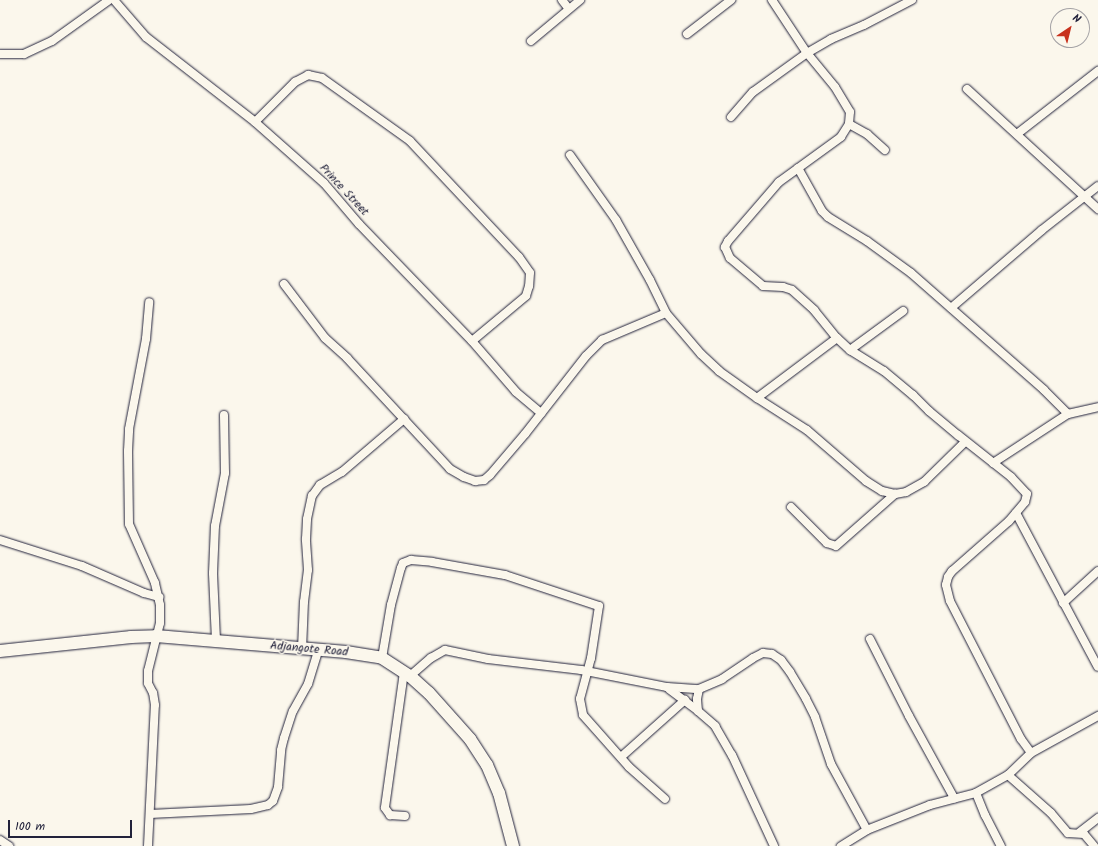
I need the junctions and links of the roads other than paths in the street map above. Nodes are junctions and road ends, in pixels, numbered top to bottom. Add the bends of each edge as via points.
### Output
1 (109, 0) edge
2 (114, 0) edge
3 (562, 0) edge
4 (580, 0) edge
5 (731, 0) edge
6 (772, 0) edge
7 (912, 0) edge
8 (568, 9) junction
9 (687, 34) dead end
10 (531, 41) dead end
11 (807, 53) junction
12 (0, 54) edge
13 (1098, 71) edge
14 (967, 89) dead end
15 (731, 117) dead end
16 (255, 122) junction
17 (849, 124) junction
18 (1017, 134) junction
19 (885, 150) dead end
20 (570, 155) dead end
21 (798, 168) junction
22 (1098, 186) edge
23 (1084, 196) junction
24 (1098, 209) edge
25 (284, 284) dead end
26 (149, 302) dead end
27 (951, 308) junction
28 (903, 311) dead end
29 (666, 313) junction
30 (837, 338) junction
31 (472, 341) junction
32 (850, 350) junction
33 (757, 398) junction
34 (1098, 407) edge
35 (542, 413) junction
36 (1068, 414) junction
37 (224, 415) dead end
38 (404, 419) junction
39 (965, 442) junction
40 (994, 463) junction
41 (895, 494) junction
42 (791, 507) dead end
43 (1016, 513) junction
44 (0, 540) edge
45 (1098, 571) edge
46 (159, 597) junction
47 (1063, 603) junction
48 (156, 636) junction
49 (216, 640) junction
50 (870, 640) dead end
51 (302, 650) junction
52 (0, 651) edge
53 (318, 651) junction
54 (382, 658) junction
55 (591, 658) junction
56 (1098, 667) edge
57 (575, 669) junction
58 (587, 672) junction
59 (407, 674) junction
60 (667, 687) junction
61 (699, 689) junction
62 (685, 700) junction
63 (698, 711) junction
64 (1098, 716) edge
65 (1031, 753) junction
66 (621, 757) junction
67 (1008, 775) junction
68 (976, 792) junction
69 (954, 798) junction
70 (665, 799) dead end
71 (150, 814) junction
72 (405, 816) dead end
73 (1098, 818) edge
74 (867, 830) junction
75 (1080, 832) junction
76 (0, 840) edge
77 (10, 846) edge
78 (148, 846) edge
79 (513, 846) edge
80 (774, 846) edge
81 (841, 846) edge
82 (1001, 846) edge
83 (1094, 846) edge

1 - 12 street via 52,41 24,54
2 - 16 street, Prince Street via 146,37
3 - 8 street
4 - 8 street
5 - 9 street
6 - 11 street
7 - 11 street
8 - 10 street
11 - 15 street via 753,92
11 - 17 street via 835,87 850,112
13 - 18 street
14 - 18 street
16 - 31 street, Prince Street via 324,183 359,224
16 - 31 street via 295,82 308,75 322,78 410,141 519,257 530,273 526,296
17 - 19 street via 867,134
17 - 21 street via 841,137
18 - 23 street
20 - 29 street via 616,220
21 - 27 street via 828,217 911,272
21 - 30 street via 779,182 725,247 730,258 763,286 792,290 814,310
22 - 23 street
23 - 24 street
23 - 27 street
25 - 38 street via 325,338
26 - 46 street via 146,339 129,429 129,524
27 - 36 street
28 - 32 street
29 - 33 street via 719,371
29 - 35 street via 602,340 586,356
30 - 32 street
30 - 33 street
31 - 35 street, Prince Street via 516,392
32 - 39 street via 884,371
33 - 41 street via 807,430 866,481 882,491
34 - 36 street
35 - 38 street via 490,475 484,480 475,481 450,469
36 - 40 street
37 - 49 street via 225,473 215,526 213,573
38 - 51 street via 342,472 320,485 312,496 307,519 308,570
39 - 40 street
39 - 41 street via 924,482 906,492
40 - 43 street via 1019,483 1027,494 1025,502
41 - 42 street via 836,546 827,543
43 - 47 street
43 - 65 street via 952,571 946,584 950,601 1021,740
44 - 46 street via 82,566
45 - 47 street
46 - 48 street via 160,623
47 - 56 street
48 - 49 street, Adjangote Road
48 - 52 street, Adjangote Road
48 - 71 street via 148,671 148,683 155,705
49 - 51 street, Adjangote Road
50 - 69 street
51 - 53 street, Adjangote Road
53 - 54 street, Adjangote Road via 346,652
53 - 71 street via 308,684 293,711 284,738 278,787 273,801 251,810
54 - 55 street via 401,568 403,563 411,560 505,576 599,606
54 - 59 street, Adjangote Road
55 - 57 street
55 - 58 street
57 - 58 street
57 - 59 street via 488,659 445,650
58 - 60 street
58 - 66 street via 580,699 583,715
59 - 72 street via 385,808 390,815
59 - 79 street, Adjangote Road via 429,693 470,739 499,793
60 - 61 street
60 - 62 street
61 - 63 street via 696,699
61 - 74 street via 722,679 763,653 772,654 781,660 806,699 831,764
62 - 63 street
62 - 66 street
63 - 80 street via 715,726 732,755
64 - 65 street
65 - 67 street
66 - 70 street
67 - 68 street
67 - 75 street via 1051,813 1068,833 1073,835
68 - 69 street
68 - 82 street
69 - 74 street
71 - 78 street
73 - 75 street
74 - 81 street
75 - 83 street
76 - 77 street

